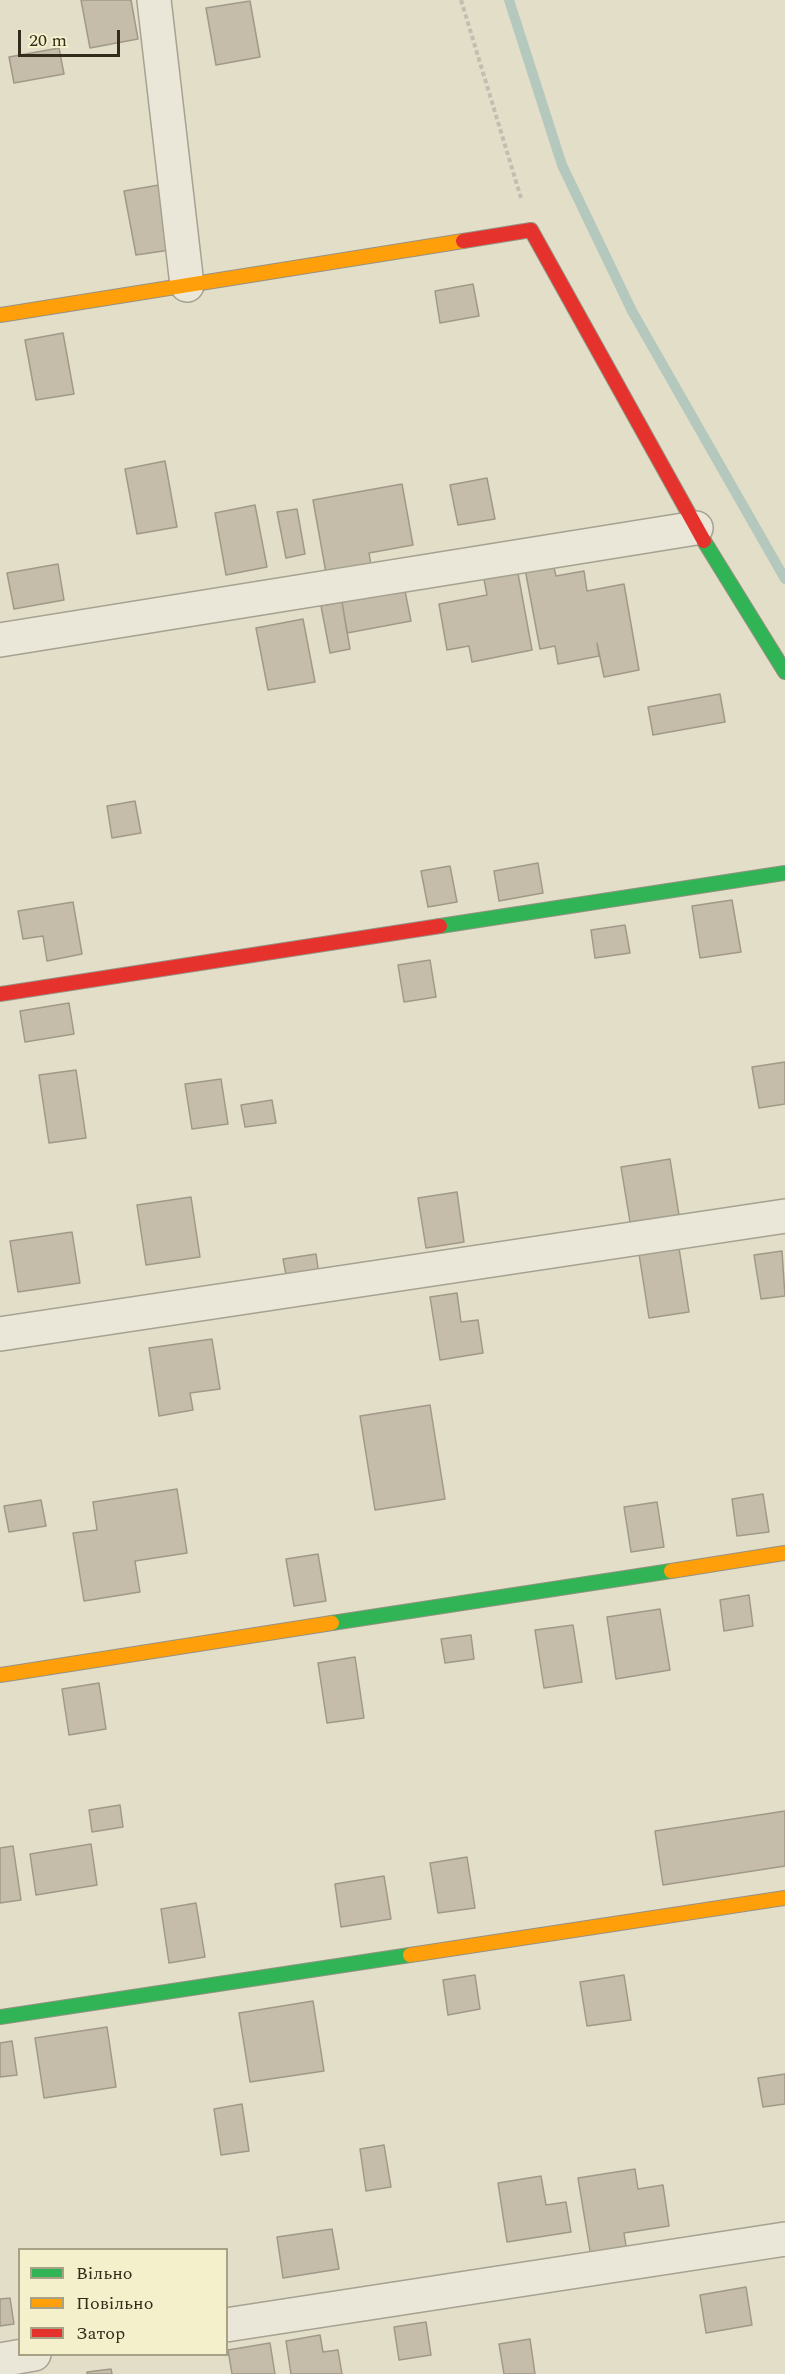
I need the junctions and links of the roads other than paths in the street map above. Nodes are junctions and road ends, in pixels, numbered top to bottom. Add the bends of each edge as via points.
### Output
1 (154, 0) edge
2 (187, 285) junction
3 (0, 315) edge
4 (696, 528) junction
5 (0, 640) edge
6 (785, 672) edge
7 (785, 873) edge
8 (0, 994) edge
9 (785, 1216) edge
10 (0, 1334) edge
11 (785, 1553) edge
12 (0, 1675) edge
13 (785, 1898) edge
14 (0, 2017) edge
15 (785, 2239) edge
16 (228, 2325) edge
17 (27, 2356) edge
18 (0, 2360) edge

1 - 2 street
2 - 3 street
2 - 4 street via 531,230
4 - 5 street
4 - 6 street
7 - 8 street
9 - 10 street
11 - 12 street
13 - 14 street
15 - 16 street
17 - 18 street

